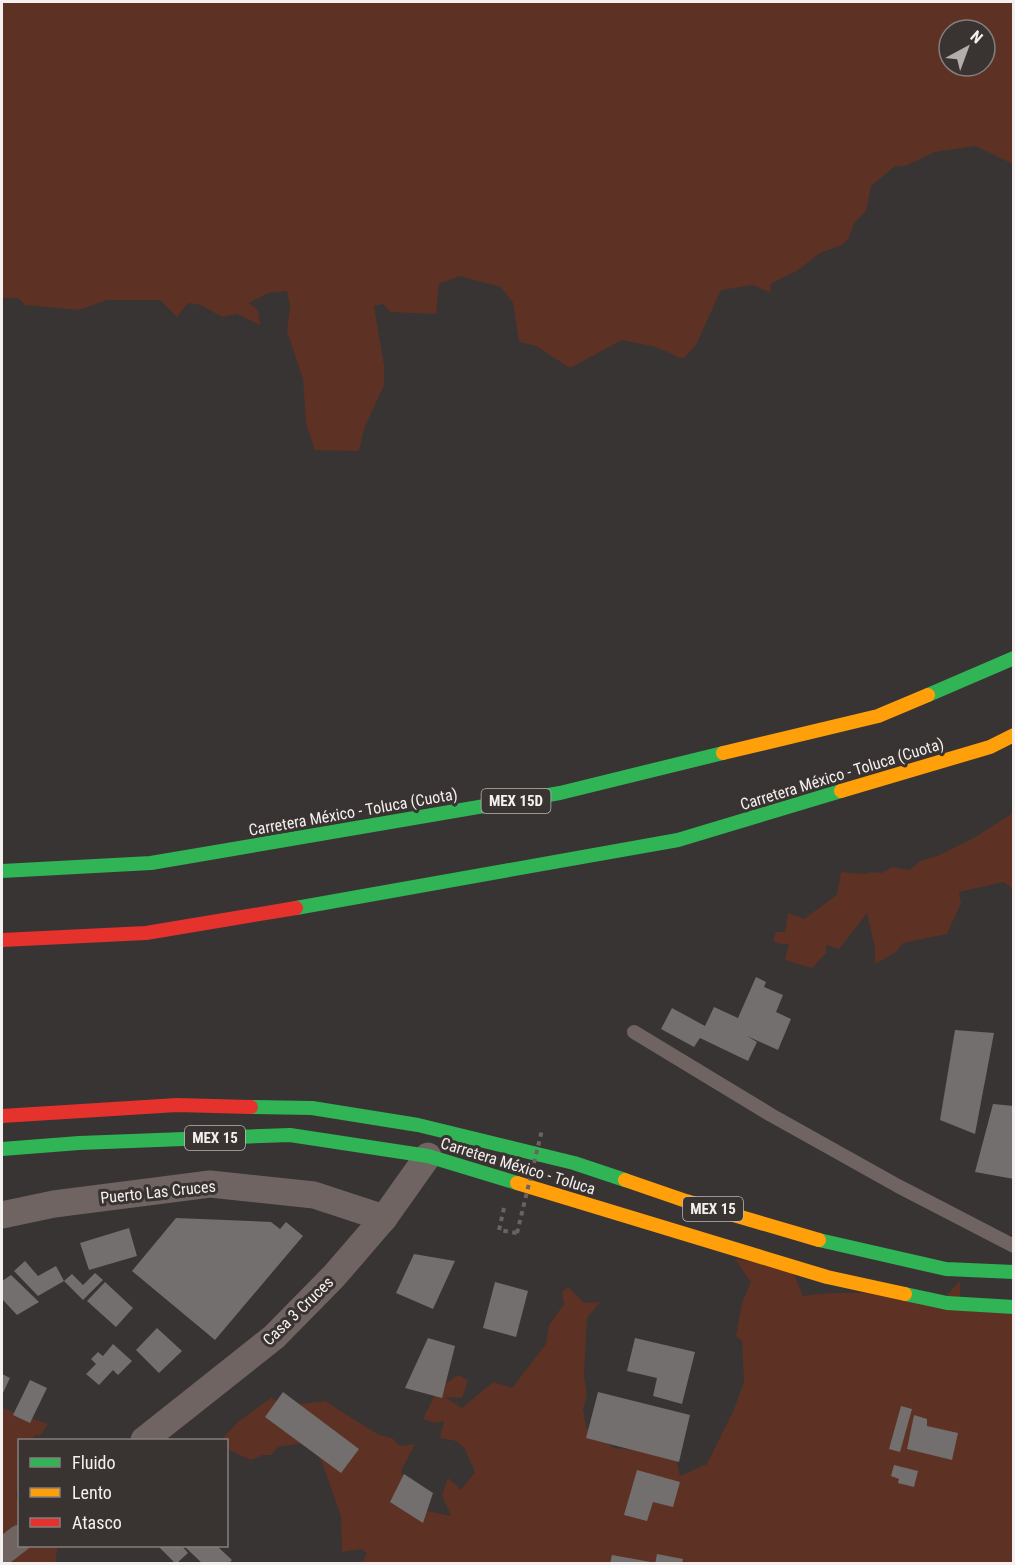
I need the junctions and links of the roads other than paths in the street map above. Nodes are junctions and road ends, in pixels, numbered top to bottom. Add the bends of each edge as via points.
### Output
1 (1014, 658) edge
2 (1014, 735) edge
3 (2, 871) edge
4 (2, 940) edge
5 (634, 1032) dead end
6 (2, 1116) edge
7 (2, 1149) edge
8 (428, 1156) junction
9 (2, 1215) edge
10 (384, 1218) junction
11 (1014, 1246) edge
12 (1014, 1272) edge
13 (1014, 1307) edge
14 (145, 1439) edge
15 (18, 1540) edge
16 (2, 1552) edge

1 - 3 main road, Carretera México - Toluca (Cuota) / MEX 15D via 878,716 560,793 151,863
2 - 4 main road, Carretera México - Toluca (Cuota) via 990,747 678,840 146,933
5 - 11 lane via 771,1115
6 - 12 main road, Carretera México - Toluca / MEX 15 via 177,1105 312,1108 418,1125 574,1163 826,1242 945,1269
7 - 8 main road, Carretera México - Toluca / MEX 15 via 290,1135
8 - 10 street, Casa 3 Cruces
8 - 13 main road, Carretera México - Toluca / MEX 15 via 827,1277 947,1303
9 - 10 street, Puerto Las Cruces via 54,1204 210,1184 314,1195
10 - 14 street, Casa 3 Cruces via 274,1337
15 - 16 street

